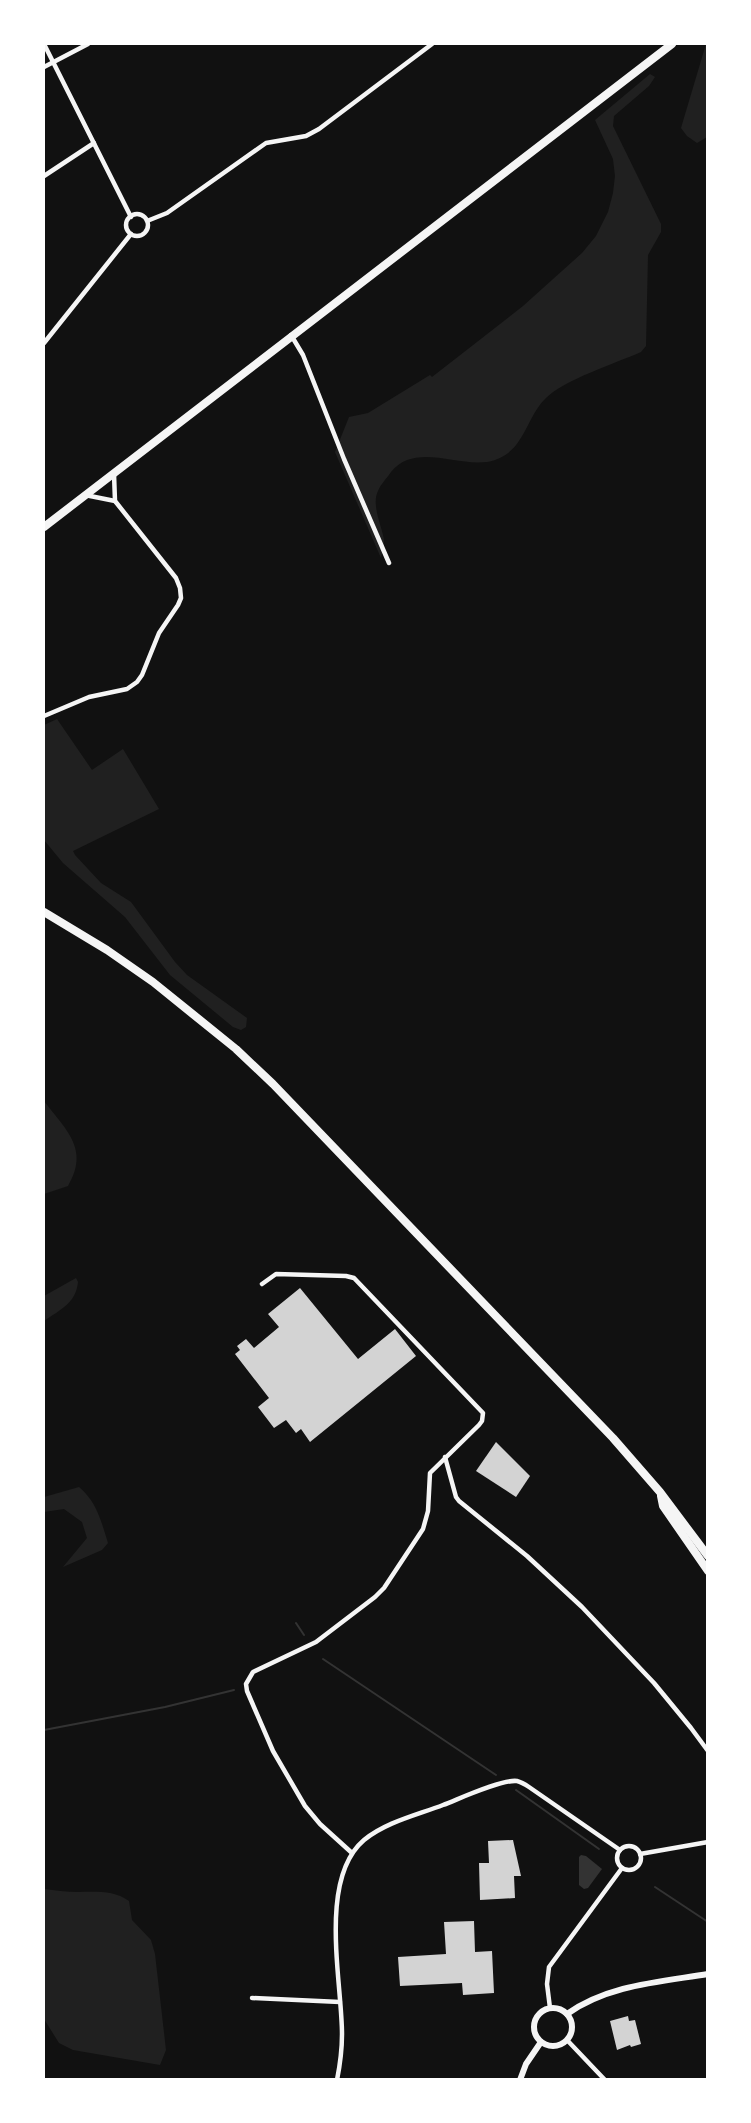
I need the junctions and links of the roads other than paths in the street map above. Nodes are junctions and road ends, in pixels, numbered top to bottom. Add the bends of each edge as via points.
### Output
1 (44, 44) edge
2 (87, 44) edge
3 (432, 44) edge
4 (672, 44) edge
5 (53, 61) junction
6 (44, 66) edge
7 (94, 142) junction
8 (44, 176) edge
9 (131, 217) junction
10 (147, 221) junction
11 (131, 234) junction
12 (291, 335) junction
13 (44, 343) edge
14 (114, 472) junction
15 (85, 495) junction
16 (115, 501) junction
17 (44, 527) edge
18 (389, 562) dead end
19 (44, 716) edge
20 (44, 912) edge
21 (262, 1284) dead end
22 (445, 1457) junction
23 (660, 1492) junction
24 (708, 1556) edge
25 (708, 1571) edge
26 (708, 1751) edge
27 (708, 1842) edge
28 (620, 1850) junction
29 (352, 1853) junction
30 (640, 1854) junction
31 (622, 1868) junction
32 (708, 1974) edge
33 (252, 1998) dead end
34 (340, 2002) junction
35 (550, 2008) junction
36 (567, 2014) junction
37 (567, 2040) junction
38 (541, 2042) junction
39 (337, 2079) edge
40 (520, 2079) edge
41 (605, 2079) edge

1 - 5 street
2 - 5 street
3 - 10 street via 319,129 306,136 266,143 167,213
4 - 12 main road
5 - 6 street
5 - 7 street
7 - 8 street
7 - 9 street
9 - 10 street via 140,215
9 - 11 street via 126,225
10 - 11 street via 144,234
11 - 13 street
12 - 14 main road
12 - 18 street via 303,355
14 - 15 main road
14 - 16 street
15 - 16 street
15 - 17 main road
16 - 19 street via 176,578 181,598 159,633 137,682 128,689 89,697
20 - 23 main road via 153,982 273,1084 577,1400
21 - 22 street via 276,1274 346,1276 361,1284 483,1413 479,1425
22 - 26 street via 459,1502 527,1556 597,1622 668,1699
22 - 29 street via 430,1473 423,1529 384,1588 316,1642 253,1672 246,1684 273,1751 305,1806
23 - 24 main road
23 - 25 main road via 663,1506
27 - 30 street
28 - 29 street via 529,1787 514,1781 387,1826
28 - 30 street via 631,1846
28 - 31 street via 617,1859
29 - 34 street via 337,1913
30 - 31 street via 636,1868
31 - 35 street via 549,1967
32 - 36 street via 621,1989 585,2002
33 - 34 street
34 - 39 street via 342,2043
35 - 36 street
35 - 38 street via 534,2022
36 - 37 street via 572,2027
37 - 38 street via 552,2047
37 - 41 street
38 - 40 street

